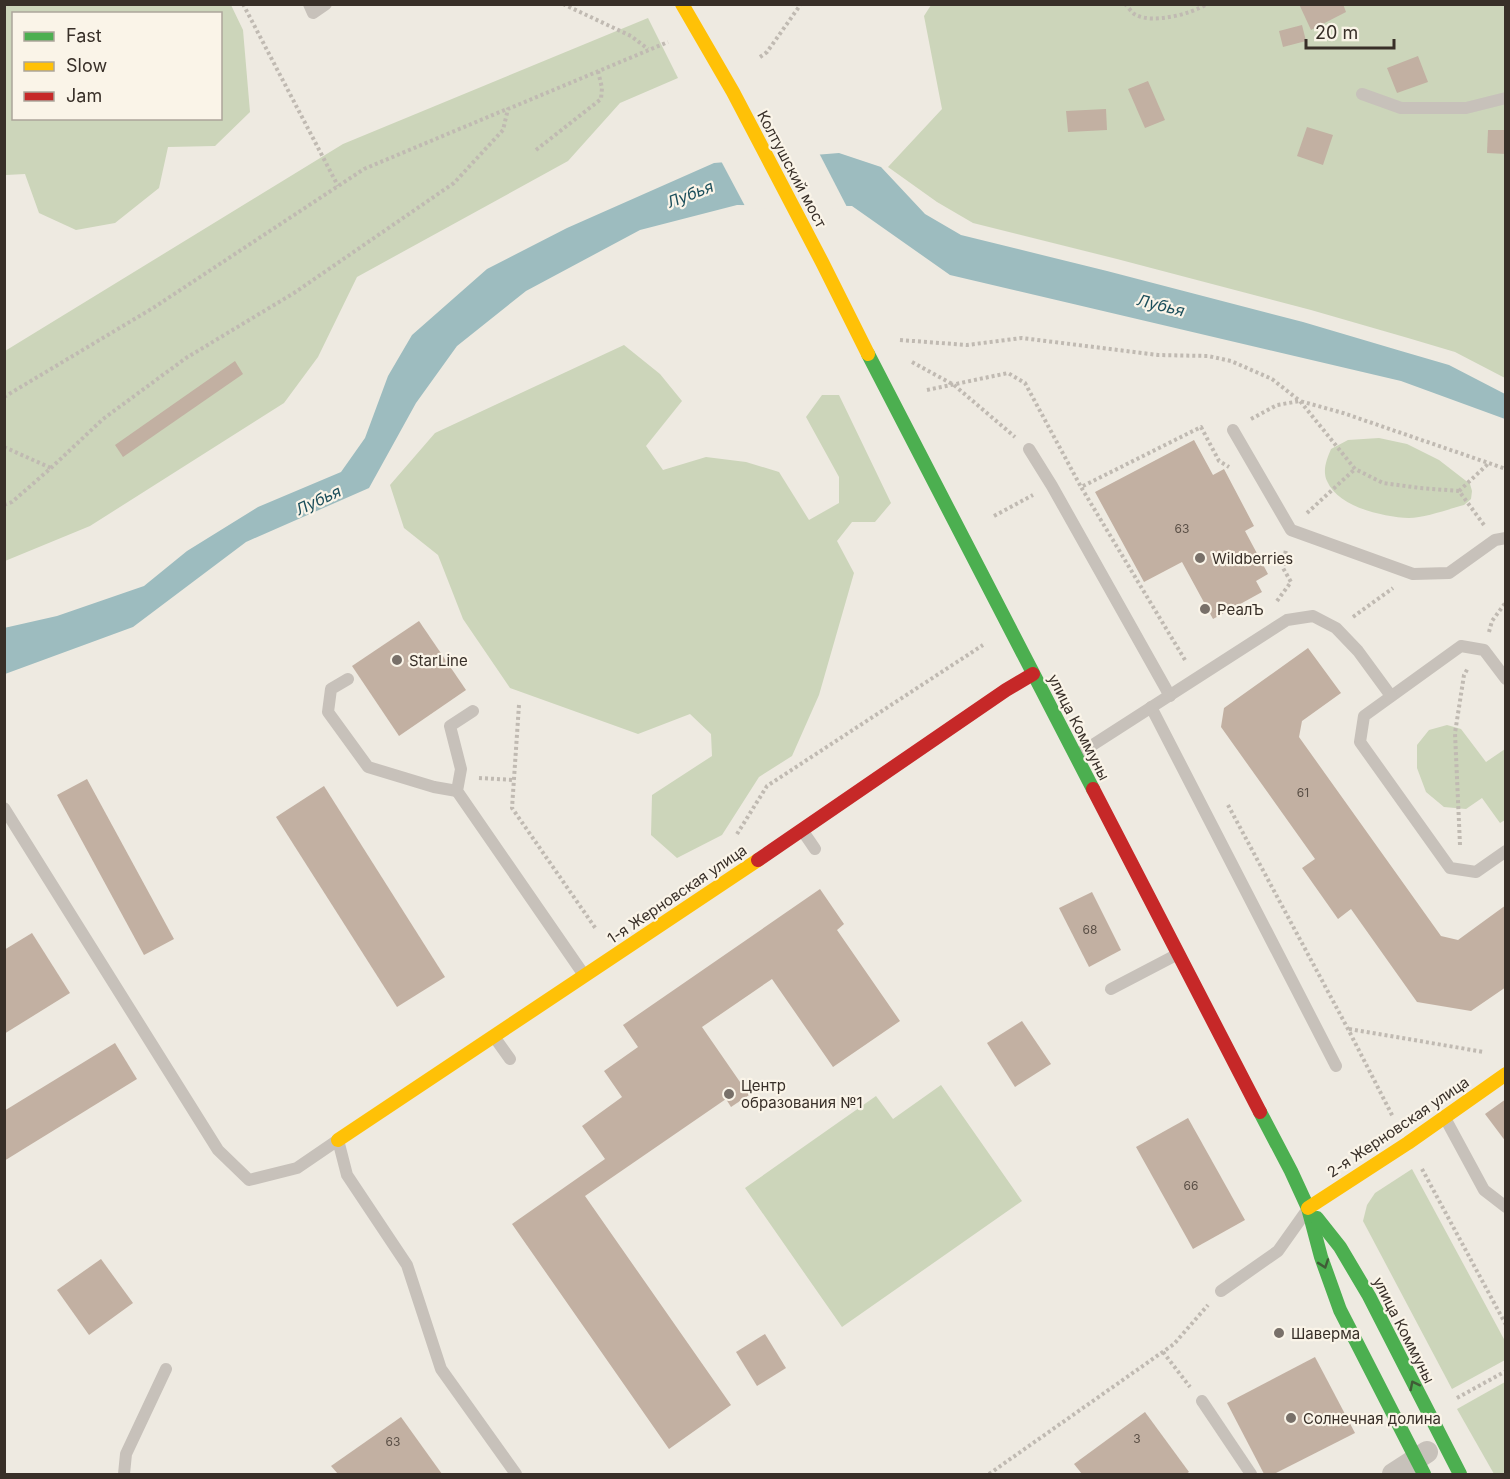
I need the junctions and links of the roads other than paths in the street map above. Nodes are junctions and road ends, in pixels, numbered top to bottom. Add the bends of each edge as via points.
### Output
1 (309, 4) edge
2 (327, 4) edge
3 (682, 4) edge
4 (1362, 94) dead end
5 (1506, 98) edge
6 (822, 262) joint
7 (1233, 430) road end
8 (1029, 449) road end
9 (1500, 539) edge
10 (1033, 674) junction
11 (348, 679) dead end
12 (1506, 679) edge
13 (1170, 696) junction
14 (1391, 696) junction
15 (1151, 707) junction
16 (472, 711) dead end
17 (1076, 756) junction
18 (458, 791) junction
19 (4, 808) edge
20 (802, 830) junction
21 (815, 849) dead end
22 (1506, 851) edge
23 (1178, 954) junction
24 (585, 976) junction
25 (1110, 990) dead end
26 (494, 1036) junction
27 (510, 1059) dead end
28 (1336, 1066) dead end
29 (1506, 1074) edge
30 (1444, 1117) junction
31 (338, 1140) junction
32 (1506, 1207) edge
33 (1308, 1208) junction
34 (1221, 1291) road end
35 (166, 1369) dead end
36 (1202, 1401) road end
37 (1443, 1442) junction
38 (1420, 1466) edge
39 (124, 1474) edge
40 (516, 1474) edge
41 (1251, 1474) edge
42 (1393, 1474) edge
43 (1460, 1474) edge

1 - 2 lane via 313,13
3 - 6 main road, Колтушский мост
4 - 5 lane via 1401,108 1466,108
6 - 10 main road, улица Коммуны
7 - 9 lane via 1291,530 1413,574 1449,573
8 - 13 lane
10 - 17 main road, улица Коммуны
10 - 20 main road, 1-я Жерновская улица
11 - 18 lane via 331,689 328,712 368,767
12 - 14 lane via 1484,650 1461,646
13 - 14 lane via 1287,620 1313,616 1336,628
13 - 15 lane
14 - 22 lane via 1364,716 1360,742 1450,868 1476,872
15 - 17 lane
15 - 28 lane
16 - 18 lane via 450,726 461,769
17 - 23 main road, улица Коммуны
18 - 24 lane
19 - 31 lane via 218,1150 249,1180 297,1167
20 - 21 lane
20 - 24 main road, 1-я Жерновская улица
23 - 25 lane
23 - 33 main road, улица Коммуны
24 - 26 main road, 1-я Жерновская улица
26 - 27 lane
26 - 31 main road, 1-я Жерновская улица
29 - 30 main road, 2-я Жерновская улица
30 - 32 lane via 1484,1190
30 - 33 main road, 2-я Жерновская улица
31 - 40 lane via 347,1175 407,1265 441,1369
33 - 34 lane via 1278,1251
37 -> 33 main road, улица Коммуны via 1369,1296 1340,1247
33 -> 38 main road, улица Коммуны via 1340,1310
35 - 39 lane via 126,1454
36 - 41 lane
37 - 38 street
37 - 43 main road, улица Коммуны
38 - 42 street

